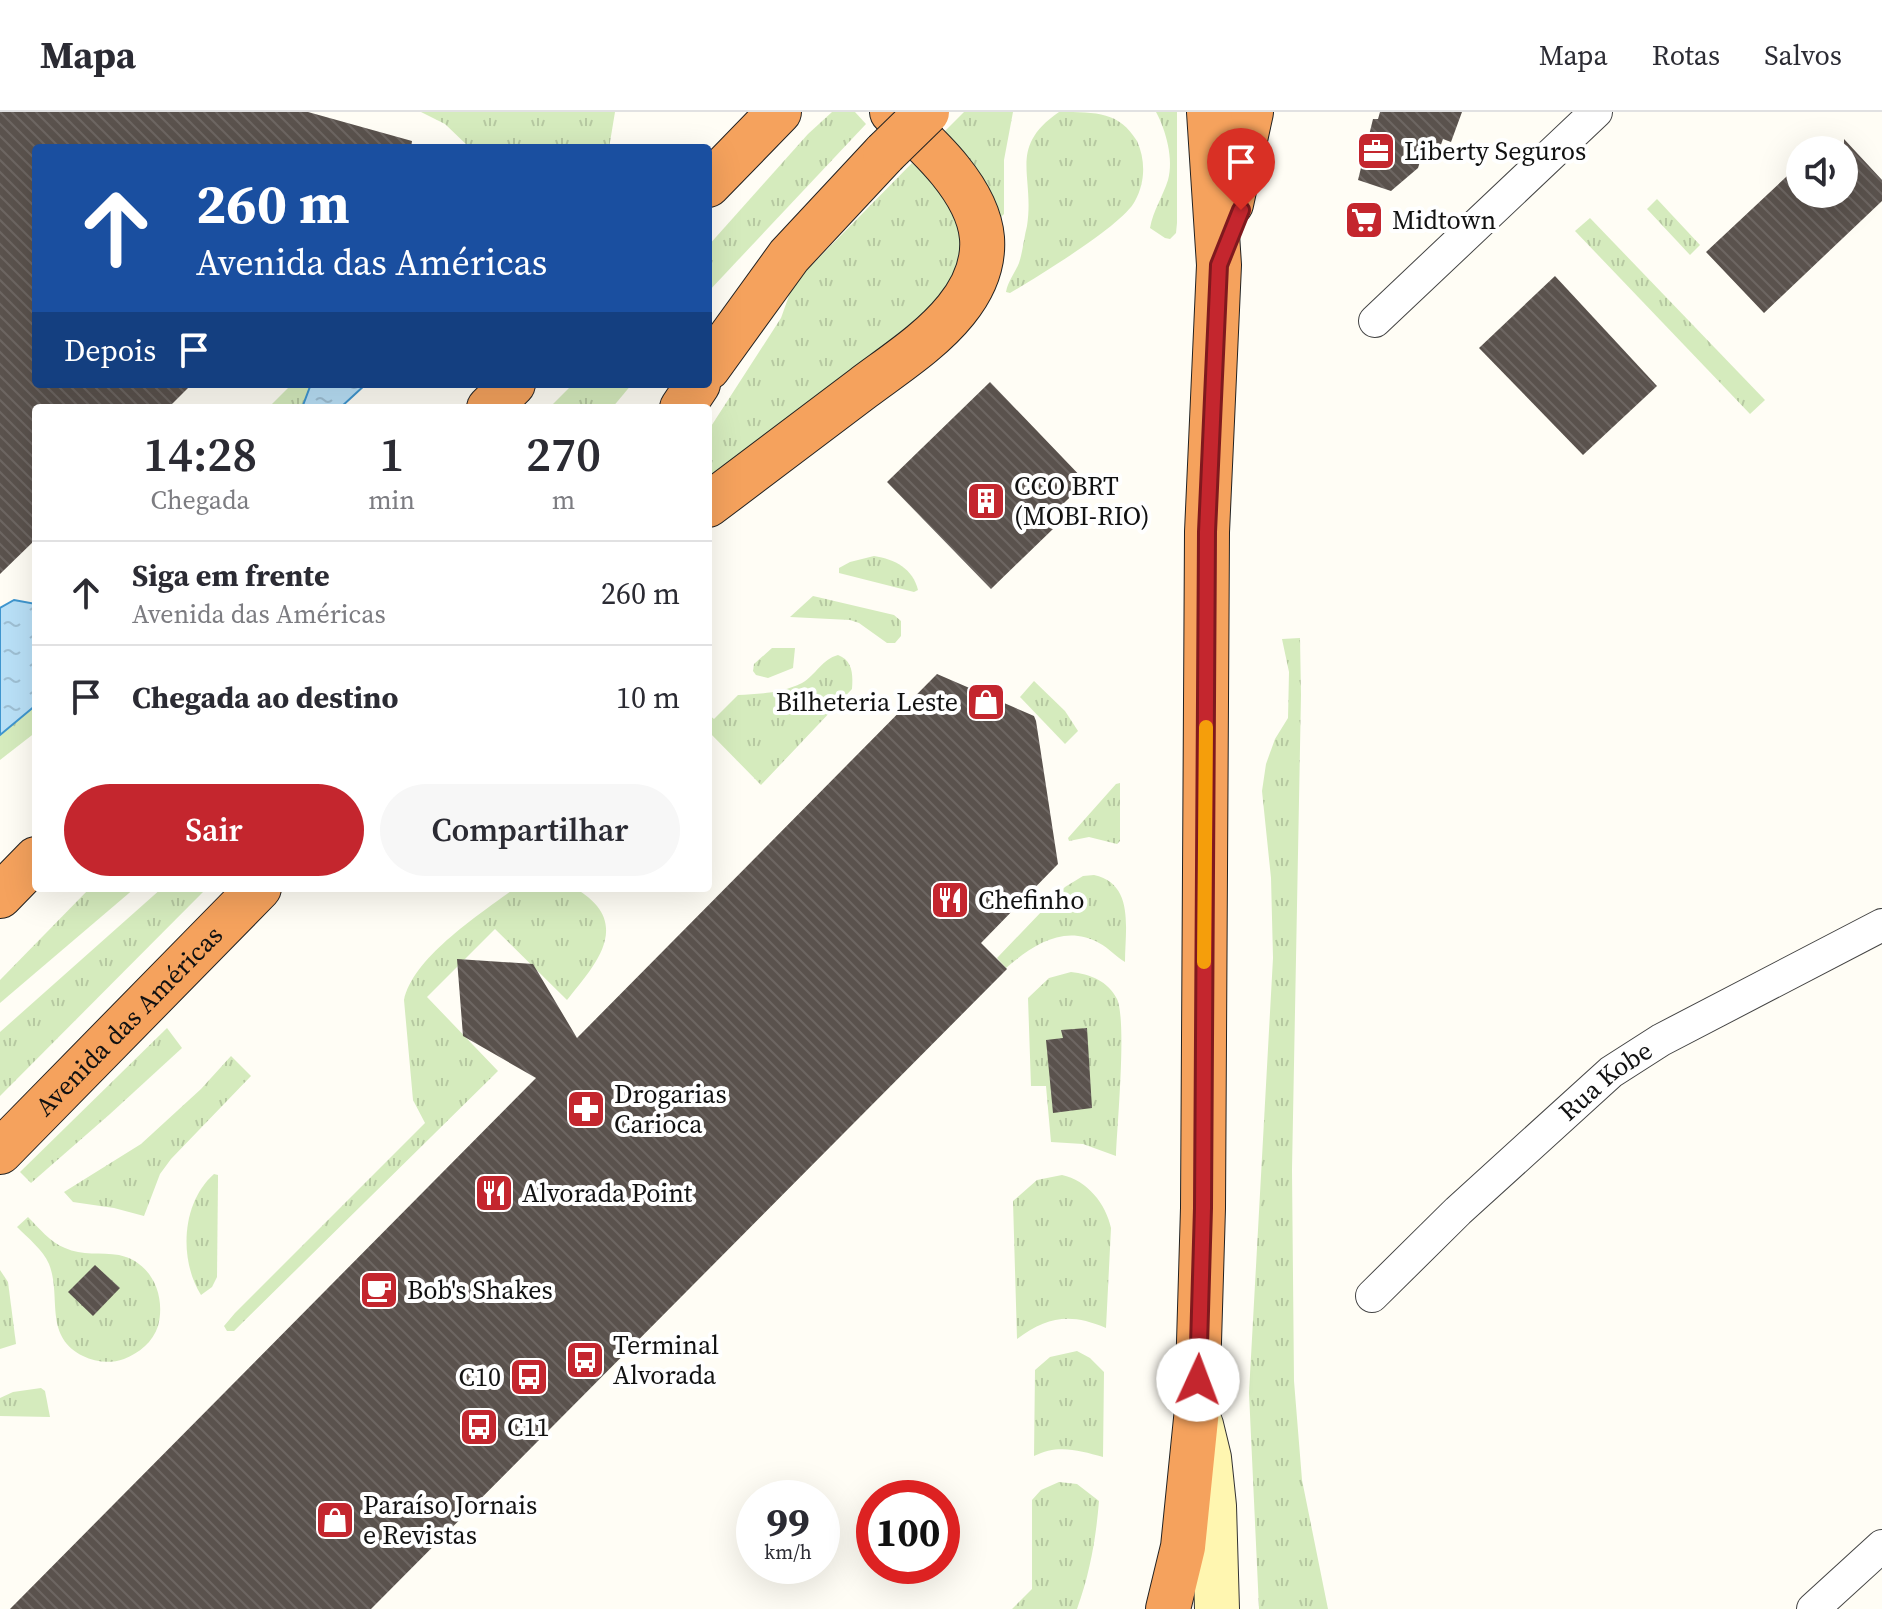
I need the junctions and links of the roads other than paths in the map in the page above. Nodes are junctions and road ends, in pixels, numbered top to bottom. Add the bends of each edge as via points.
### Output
1 (779, 112) edge
2 (927, 112) edge
3 (1209, 112) edge
4 (1251, 112) edge
5 (1273, 112) edge
6 (1596, 112) edge
7 (889, 133) edge
8 (712, 181) edge
9 (1219, 265) junction
10 (1375, 321) dead end
11 (712, 362) edge
12 (509, 388) edge
13 (493, 404) edge
14 (712, 502) edge
15 (32, 863) edge
16 (255, 892) edge
17 (0, 896) edge
18 (1882, 925) edge
19 (7, 1145) edge
20 (1372, 1296) dead end
21 (1197, 1409) junction
22 (1882, 1546) edge
23 (1168, 1609) edge
24 (1217, 1609) edge
25 (1813, 1609) edge

1 - 8 highway
2 - 7 highway, bridge
3 - 9 highway
4 - 9 highway
5 - 9 main road via 1253,183
6 - 10 street
7 - 11 highway via 789,256
7 - 14 highway via 937,155 961,184 982,235 982,264 970,291 934,334
9 - 21 highway via 1207,532
12 - 13 highway
15 - 17 highway
16 - 19 highway, Avenida das Américas
18 - 20 street, Rua Kobe via 1661,1040 1611,1072
21 - 23 highway via 1183,1547
21 - 24 main road via 1214,1506
22 - 25 street

